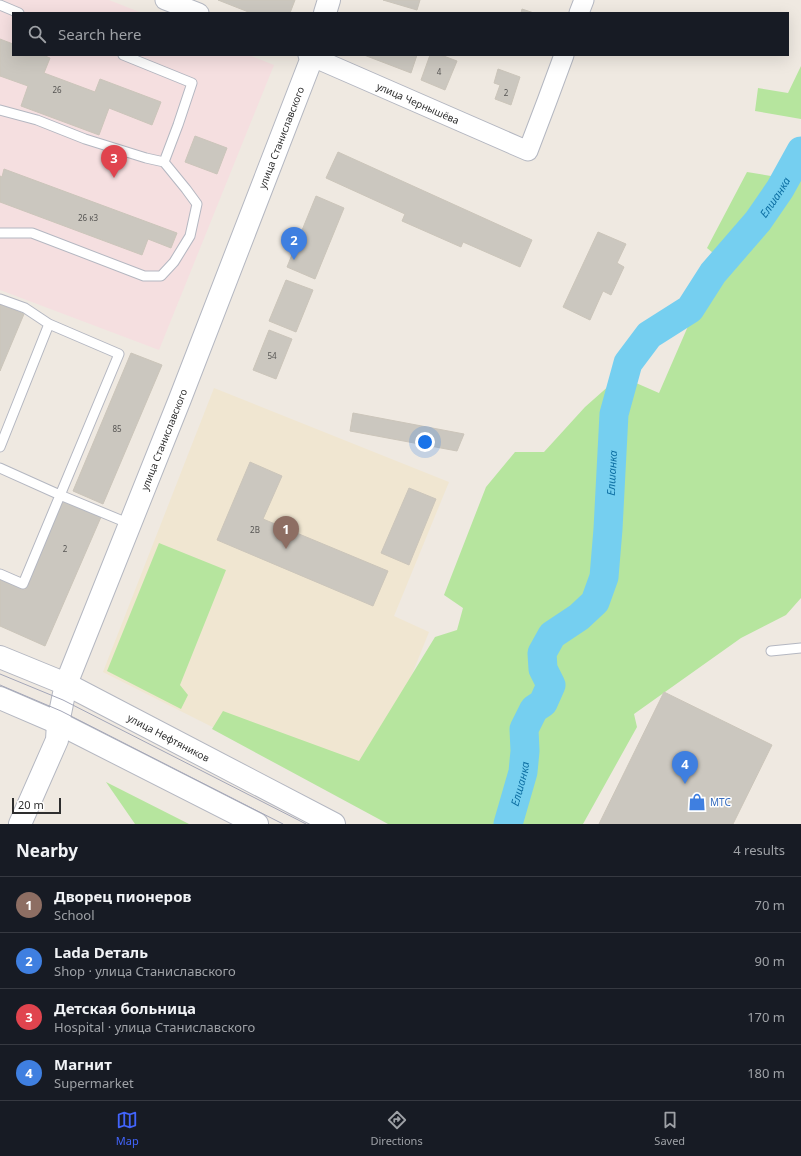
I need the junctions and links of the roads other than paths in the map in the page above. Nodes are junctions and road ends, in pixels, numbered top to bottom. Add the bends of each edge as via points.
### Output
1 (165, 0) edge
2 (329, 0) edge
3 (584, 0) edge
4 (0, 5) edge
5 (17, 12) edge
6 (196, 12) edge
7 (325, 12) edge
8 (579, 12) edge
9 (125, 56) edge
10 (311, 56) edge
11 (564, 56) edge
12 (0, 110) edge
13 (164, 162) junction
14 (0, 233) edge
15 (0, 299) edge
16 (49, 324) junction
17 (0, 447) edge
18 (0, 468) edge
19 (60, 495) junction
20 (130, 524) junction
21 (0, 574) edge
22 (801, 648) edge
23 (771, 651) dead end
24 (0, 657) edge
25 (66, 684) junction
26 (0, 698) edge
27 (58, 723) junction
28 (20, 824) edge
29 (258, 824) edge
30 (334, 824) edge

1 - 6 street
2 - 7 main road
3 - 8 street
4 - 5 lane
9 - 13 lane via 192,83
10 - 11 street, улица Чернышёва via 528,151
10 - 20 main road, улица Станиславского
12 - 13 lane
13 - 14 lane via 197,204 190,236 174,262 161,276 144,276 32,233
15 - 16 lane via 25,308
16 - 17 lane
16 - 19 lane via 119,354
18 - 19 lane
19 - 20 lane
19 - 21 lane via 23,584
20 - 25 main road, улица Станиславского
22 - 23 lane
24 - 25 main road, улица Нефтяников
25 - 27 main road, улица Станиславского
25 - 30 main road, улица Нефтяников
26 - 27 main road
27 - 28 main road, улица Станиславского via 57,740
27 - 29 main road

